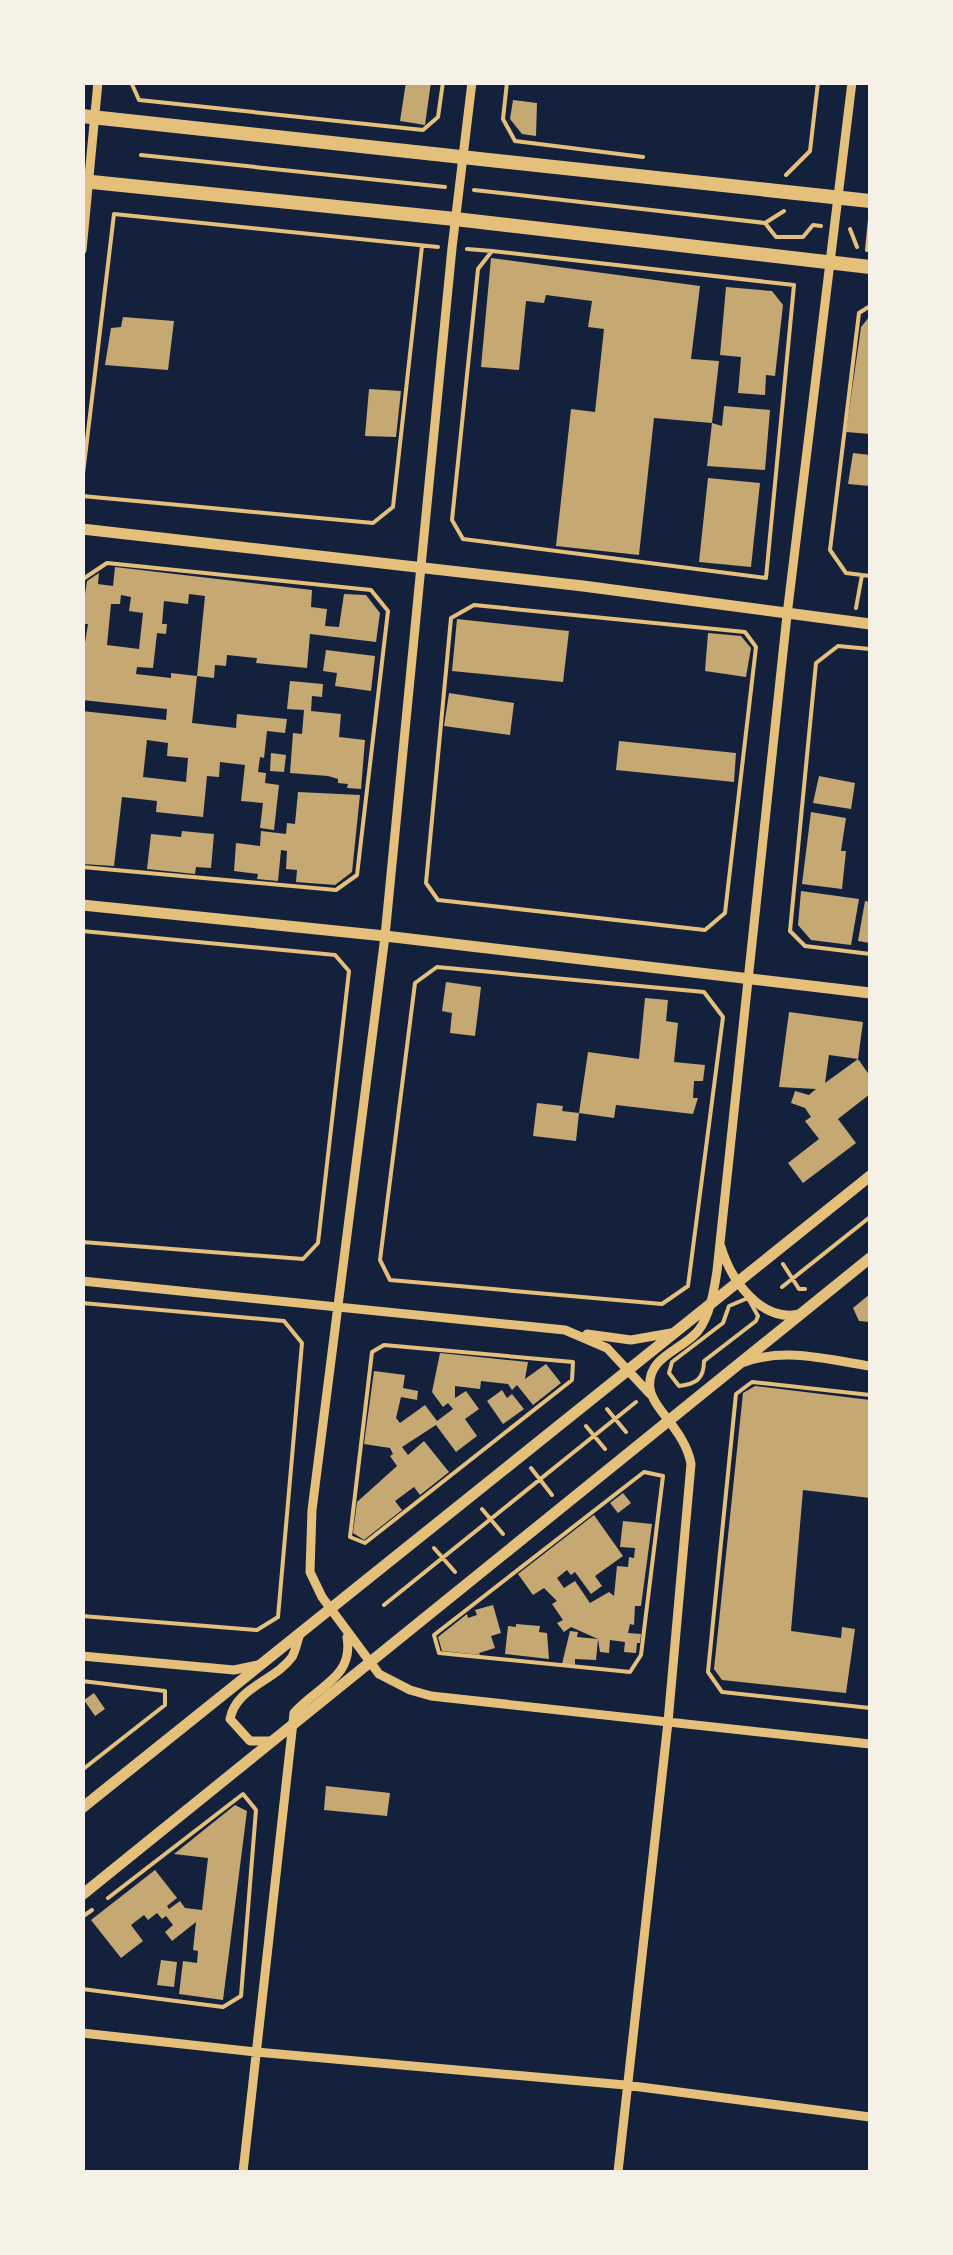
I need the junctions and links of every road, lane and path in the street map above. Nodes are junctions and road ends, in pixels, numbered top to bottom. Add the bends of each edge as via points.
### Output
1 (98, 82) edge
2 (131, 82) edge
3 (442, 82) edge
4 (472, 82) edge
5 (508, 82) edge
6 (818, 82) edge
7 (852, 82) edge
8 (88, 117) edge
9 (515, 140) dead end
10 (142, 155) dead end
11 (463, 158) junction
12 (786, 174) dead end
13 (86, 181) edge
14 (459, 188) junction
15 (839, 197) junction
16 (870, 201) edge
17 (792, 212) dead end
18 (804, 213) dead end
19 (870, 218) edge
20 (455, 219) junction
21 (765, 223) junction
22 (814, 224) junction
23 (870, 227) edge
24 (836, 228) junction
25 (422, 246) junction
26 (452, 248) junction
27 (82, 250) edge
28 (869, 250) edge
29 (492, 251) junction
30 (833, 263) junction
31 (870, 267) edge
32 (870, 306) edge
33 (82, 482) edge
34 (82, 496) edge
35 (82, 529) edge
36 (421, 569) junction
37 (870, 576) edge
38 (82, 587) edge
39 (787, 615) junction
40 (870, 624) edge
41 (756, 648) joint
42 (870, 649) edge
43 (82, 867) edge
44 (82, 905) edge
45 (82, 931) edge
46 (386, 936) junction
47 (870, 954) edge
48 (750, 981) junction
49 (704, 992) joint
50 (870, 993) edge
51 (870, 1176) edge
52 (870, 1217) edge
53 (82, 1242) edge
54 (720, 1244) junction
55 (786, 1258) dead end
56 (870, 1258) edge
57 (792, 1280) junction
58 (82, 1281) edge
59 (738, 1283) junction
60 (813, 1285) dead end
61 (782, 1287) dead end
62 (82, 1304) edge
63 (708, 1307) junction
64 (340, 1309) junction
65 (802, 1314) junction
66 (565, 1330) junction
67 (680, 1330) junction
68 (704, 1361) joint
69 (738, 1364) junction
70 (870, 1366) edge
71 (631, 1371) junction
72 (700, 1395) junction
73 (870, 1396) edge
74 (655, 1400) junction
75 (636, 1402) dead end
76 (604, 1405) dead end
77 (616, 1418) junction
78 (671, 1419) junction
79 (582, 1422) dead end
80 (628, 1434) dead end
81 (594, 1436) junction
82 (606, 1451) dead end
83 (528, 1465) dead end
84 (541, 1480) junction
85 (552, 1494) dead end
86 (479, 1505) dead end
87 (490, 1519) junction
88 (503, 1534) dead end
89 (350, 1537) joint
90 (431, 1544) dead end
91 (442, 1558) junction
92 (454, 1572) dead end
93 (329, 1608) junction
94 (390, 1614) dead end
95 (82, 1616) edge
96 (306, 1627) junction
97 (345, 1628) junction
98 (434, 1635) joint
99 (82, 1656) edge
100 (370, 1663) junction
101 (261, 1664) junction
102 (82, 1682) edge
103 (870, 1708) edge
104 (668, 1722) junction
105 (293, 1724) junction
106 (272, 1740) junction
107 (870, 1744) edge
108 (82, 1770) edge
109 (82, 1808) edge
110 (82, 1895) edge
111 (82, 1918) edge
112 (82, 1989) edge
113 (82, 2033) edge
114 (256, 2052) junction
115 (626, 2085) junction
116 (870, 2116) edge
117 (243, 2172) edge
118 (618, 2172) edge

1 - 8 street
2 - 3 path via 139,100 423,130 438,117
4 - 11 street
5 - 9 path via 503,119
6 - 12 path via 810,151
7 - 15 street
8 - 11 main road
8 - 13 street
10 - 14 path
11 - 14 street
11 - 15 main road
13 - 20 main road
13 - 27 street
14 - 20 street
14 - 21 path
15 - 16 main road
15 - 24 street
17 - 21 path via 780,210
18 - 22 path
19 - 23 path
20 - 26 street
20 - 30 main road
21 - 22 path via 776,237 802,237
22 - 24 path
23 - 28 path
24 - 28 path via 851,229 857,247
24 - 30 street
25 - 26 path
25 - 33 path via 114,214
25 - 34 path via 393,507 373,524
26 - 29 path
26 - 36 street
29 - 29 path via 478,270 452,520 463,539 766,578 794,284
30 - 31 main road
30 - 39 street
32 - 37 path via 859,313 830,550 846,573
35 - 36 street
36 - 39 street
36 - 46 street
38 - 43 path via 107,564 370,590 388,611 358,875 336,890
39 - 40 street
39 - 48 street
41 - 41 path via 725,912 705,930 438,900 426,883 451,618 474,605 745,632
42 - 47 path via 838,646 816,663 790,931 804,946
44 - 46 street
45 - 53 path via 335,956 348,972 318,1243 302,1258
46 - 48 street
46 - 64 street
48 - 50 street
48 - 54 street
49 - 49 path via 723,1017 688,1286 662,1304 390,1280 380,1260 415,983 437,967
51 - 59 street
52 - 57 path
54 - 59 street
54 - 63 street
55 - 57 path via 784,1270
56 - 65 street
57 - 60 path via 800,1288
57 - 61 path
58 - 64 street
59 - 63 street
59 - 65 street via 776,1315
62 - 95 path via 284,1321 302,1344 278,1617 257,1630
63 - 67 street
63 - 74 street via 696,1334 652,1369
64 - 66 street
64 - 93 street via 308,1551 310,1572
65 - 69 street
66 - 67 street via 631,1340
66 - 71 street via 607,1348
67 - 71 street
68 - 68 path via 756,1322 748,1298 729,1306 723,1322 672,1362 670,1373 679,1386 690,1384 704,1374
69 - 70 street via 779,1355
69 - 72 street
71 - 74 street
71 - 93 street
72 - 74 street via 674,1406
72 - 78 street
73 - 103 path via 752,1382 736,1394 708,1672 722,1692
74 - 78 street
75 - 77 path
76 - 77 path
77 - 80 path
77 - 81 path
78 - 100 street
78 - 104 street via 691,1464
79 - 81 path
81 - 82 path
81 - 84 path
83 - 84 path
84 - 85 path
84 - 87 path
86 - 87 path
87 - 88 path
87 - 91 path
89 - 89 path via 365,1543 572,1380 573,1362 384,1345 372,1352
90 - 91 path
91 - 92 path
91 - 94 path via 384,1605
93 - 96 street
93 - 97 street
96 - 97 street via 328,1621
96 - 101 street
96 - 106 street via 289,1660 231,1712 250,1742
97 - 100 street
97 - 105 street via 345,1666 301,1705
98 - 98 path via 439,1654 630,1672 641,1655 664,1476 644,1472
99 - 101 street via 234,1670
100 - 104 street via 390,1681 431,1696
100 - 105 street
101 - 109 street
102 - 108 path via 165,1691 165,1704
104 - 107 street
104 - 115 street
105 - 106 street
105 - 114 street
106 - 110 street
111 - 112 path via 243,1794 256,1810 240,1996 223,2006
113 - 114 street
114 - 115 street
114 - 117 street
115 - 116 street
115 - 118 street

